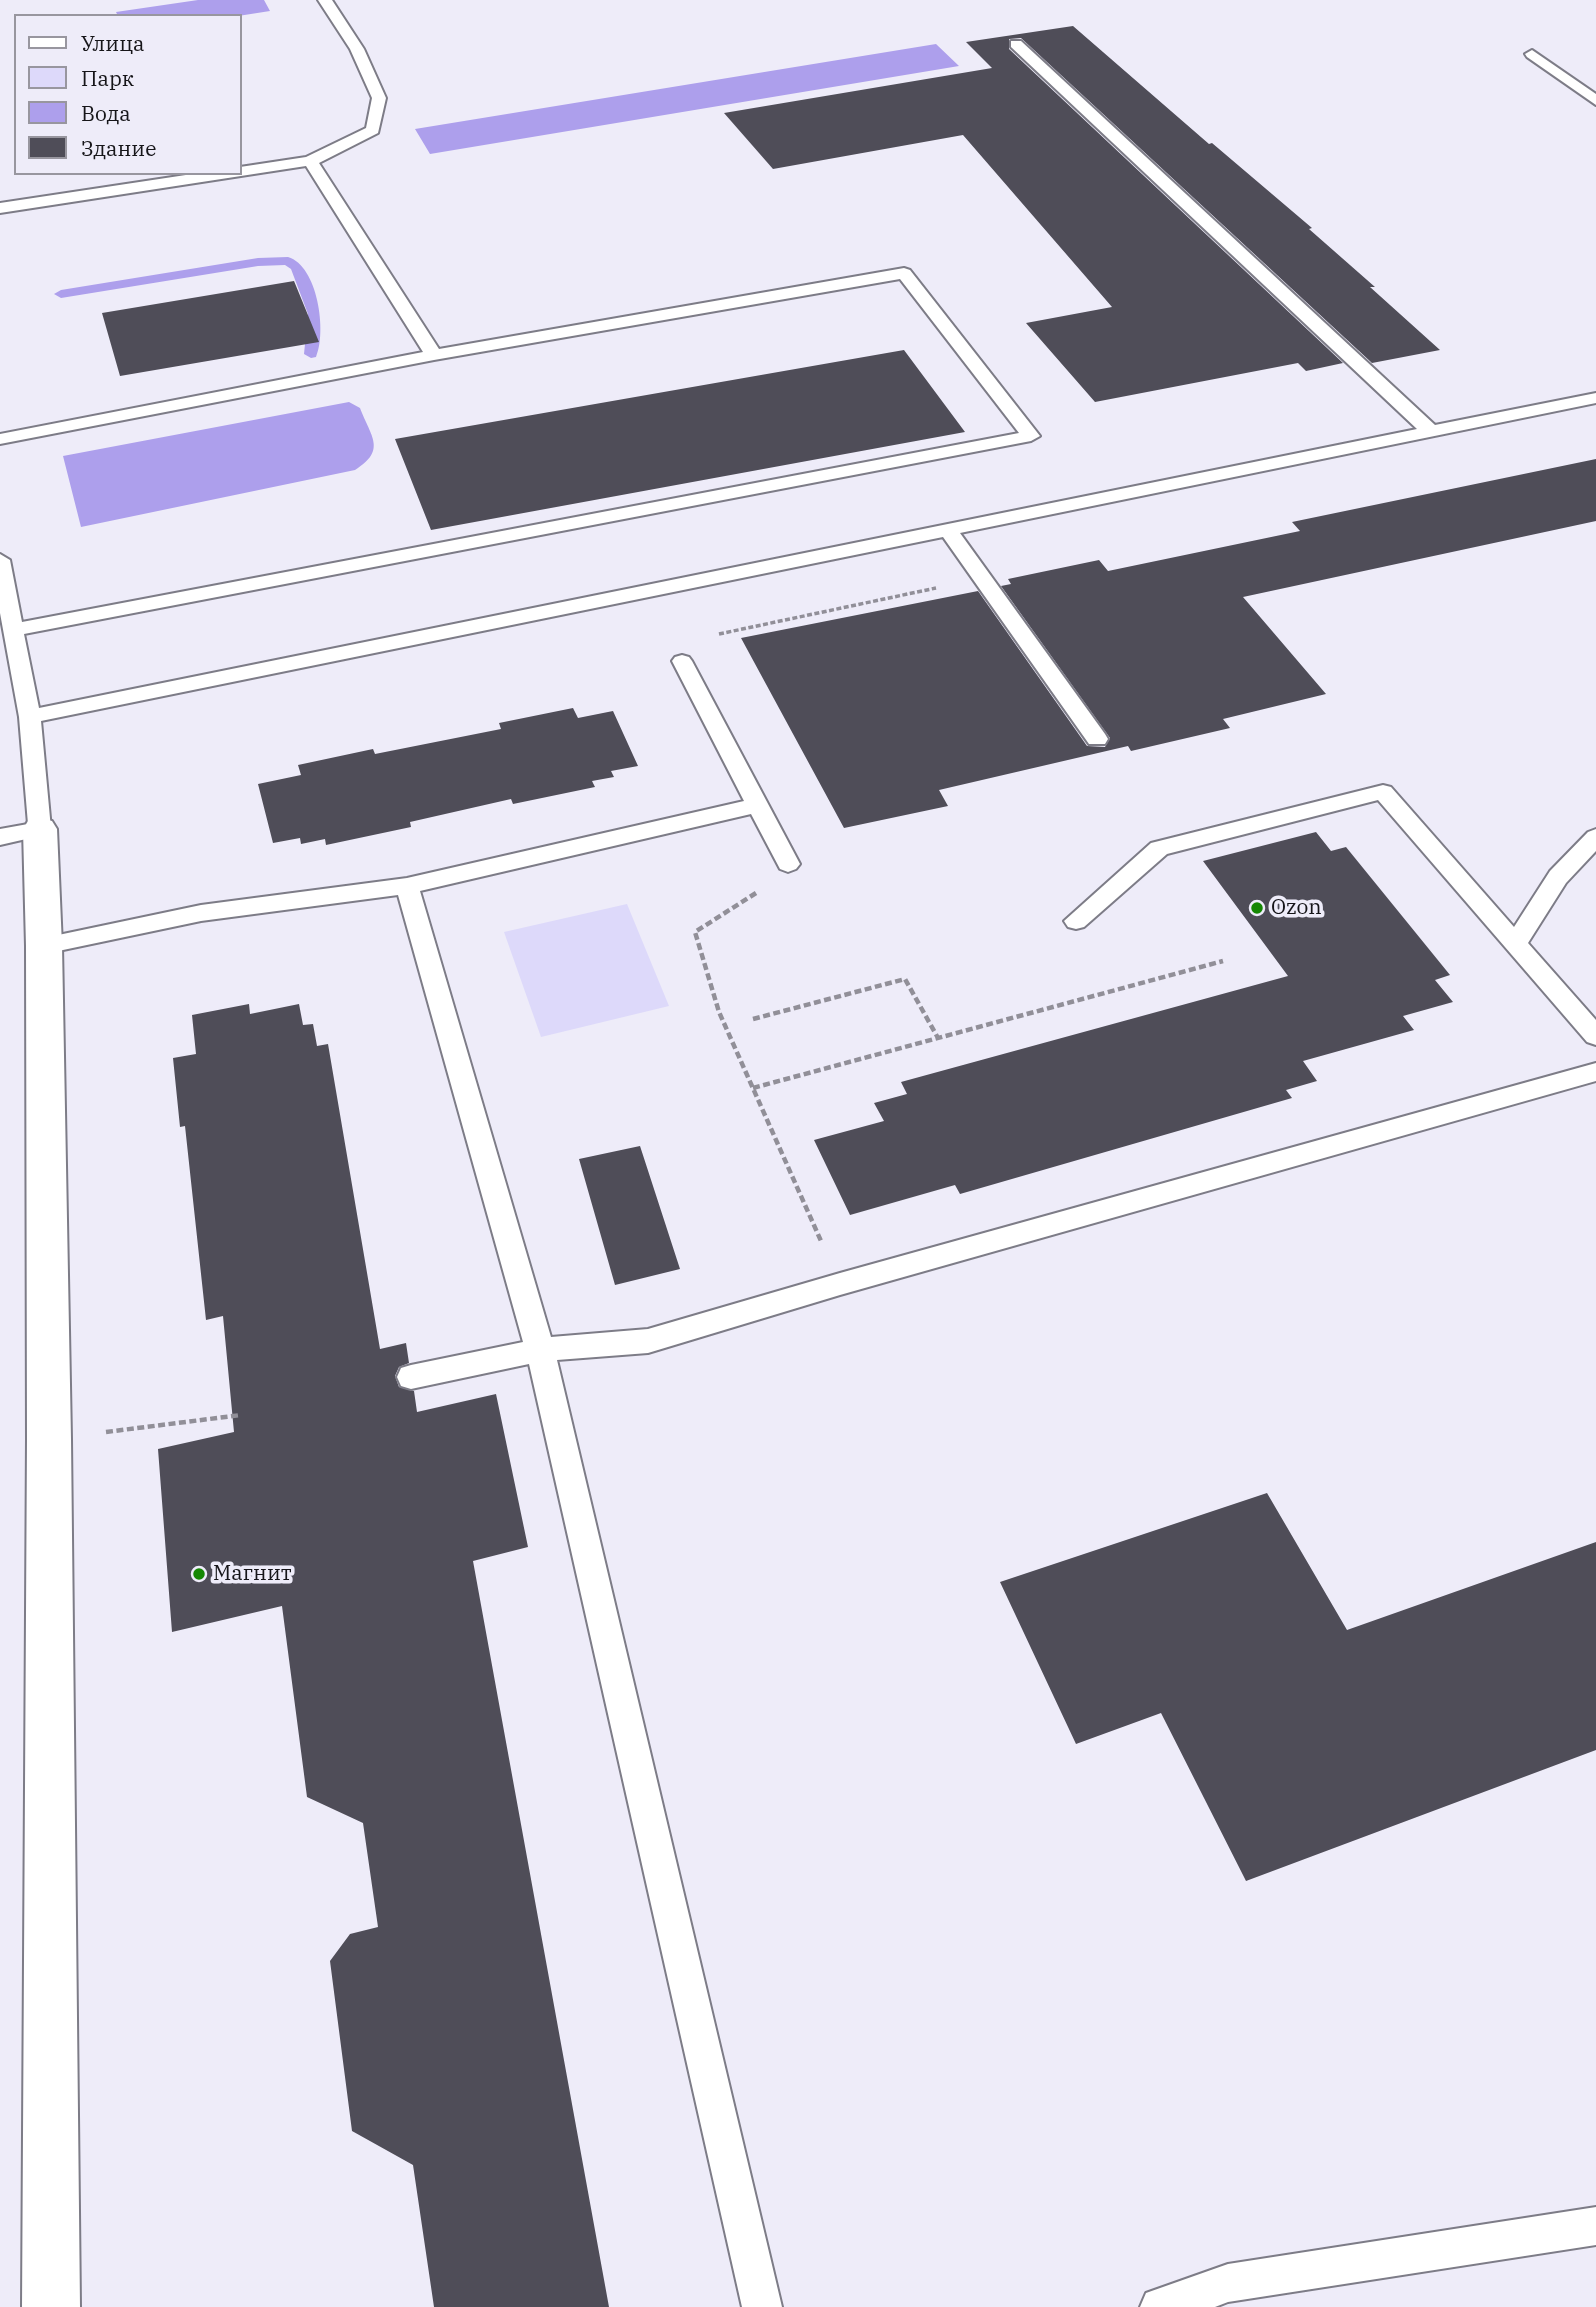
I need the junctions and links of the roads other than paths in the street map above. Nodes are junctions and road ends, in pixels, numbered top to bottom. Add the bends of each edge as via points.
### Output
1 (325, 0) edge
2 (1016, 44) dead end
3 (1532, 54) dead end
4 (1596, 101) edge
5 (310, 161) junction
6 (242, 172) edge
7 (218, 175) edge
8 (0, 208) edge
9 (434, 355) junction
10 (1596, 398) edge
11 (1431, 432) junction
12 (0, 439) edge
13 (949, 531) junction
14 (0, 559) edge
15 (14, 630) junction
16 (682, 661) road end
17 (30, 717) junction
18 (1097, 739) dead end
19 (758, 805) junction
20 (40, 829) junction
21 (0, 837) edge
22 (1596, 837) edge
23 (788, 864) road end
24 (407, 886) junction
25 (1076, 921) dead end
26 (1513, 943) junction
27 (44, 946) junction
28 (1596, 1036) edge
29 (1596, 1072) edge
30 (540, 1350) junction
31 (411, 1377) dead end
32 (1596, 2226) edge
33 (51, 2307) edge
34 (762, 2307) edge
35 (1160, 2307) edge

1 - 5 lane via 357,49 379,98 373,130
2 - 11 lane
3 - 4 lane
5 - 6 lane
5 - 9 lane
7 - 8 lane
9 - 12 lane
9 - 15 lane via 904,273 1031,436
10 - 11 lane
11 - 13 lane
13 - 17 lane
13 - 18 lane
14 - 15 lane
15 - 17 lane
16 - 19 lane
17 - 20 lane
19 - 23 lane
19 - 24 lane
20 - 21 lane
20 - 27 street
22 - 26 lane via 1558,877
24 - 27 lane via 201,913
24 - 30 lane
25 - 26 lane via 1159,848 1383,792
26 - 28 lane
27 - 33 street
29 - 30 lane via 648,1340
30 - 31 lane
30 - 34 lane
32 - 35 lane via 1228,2283

